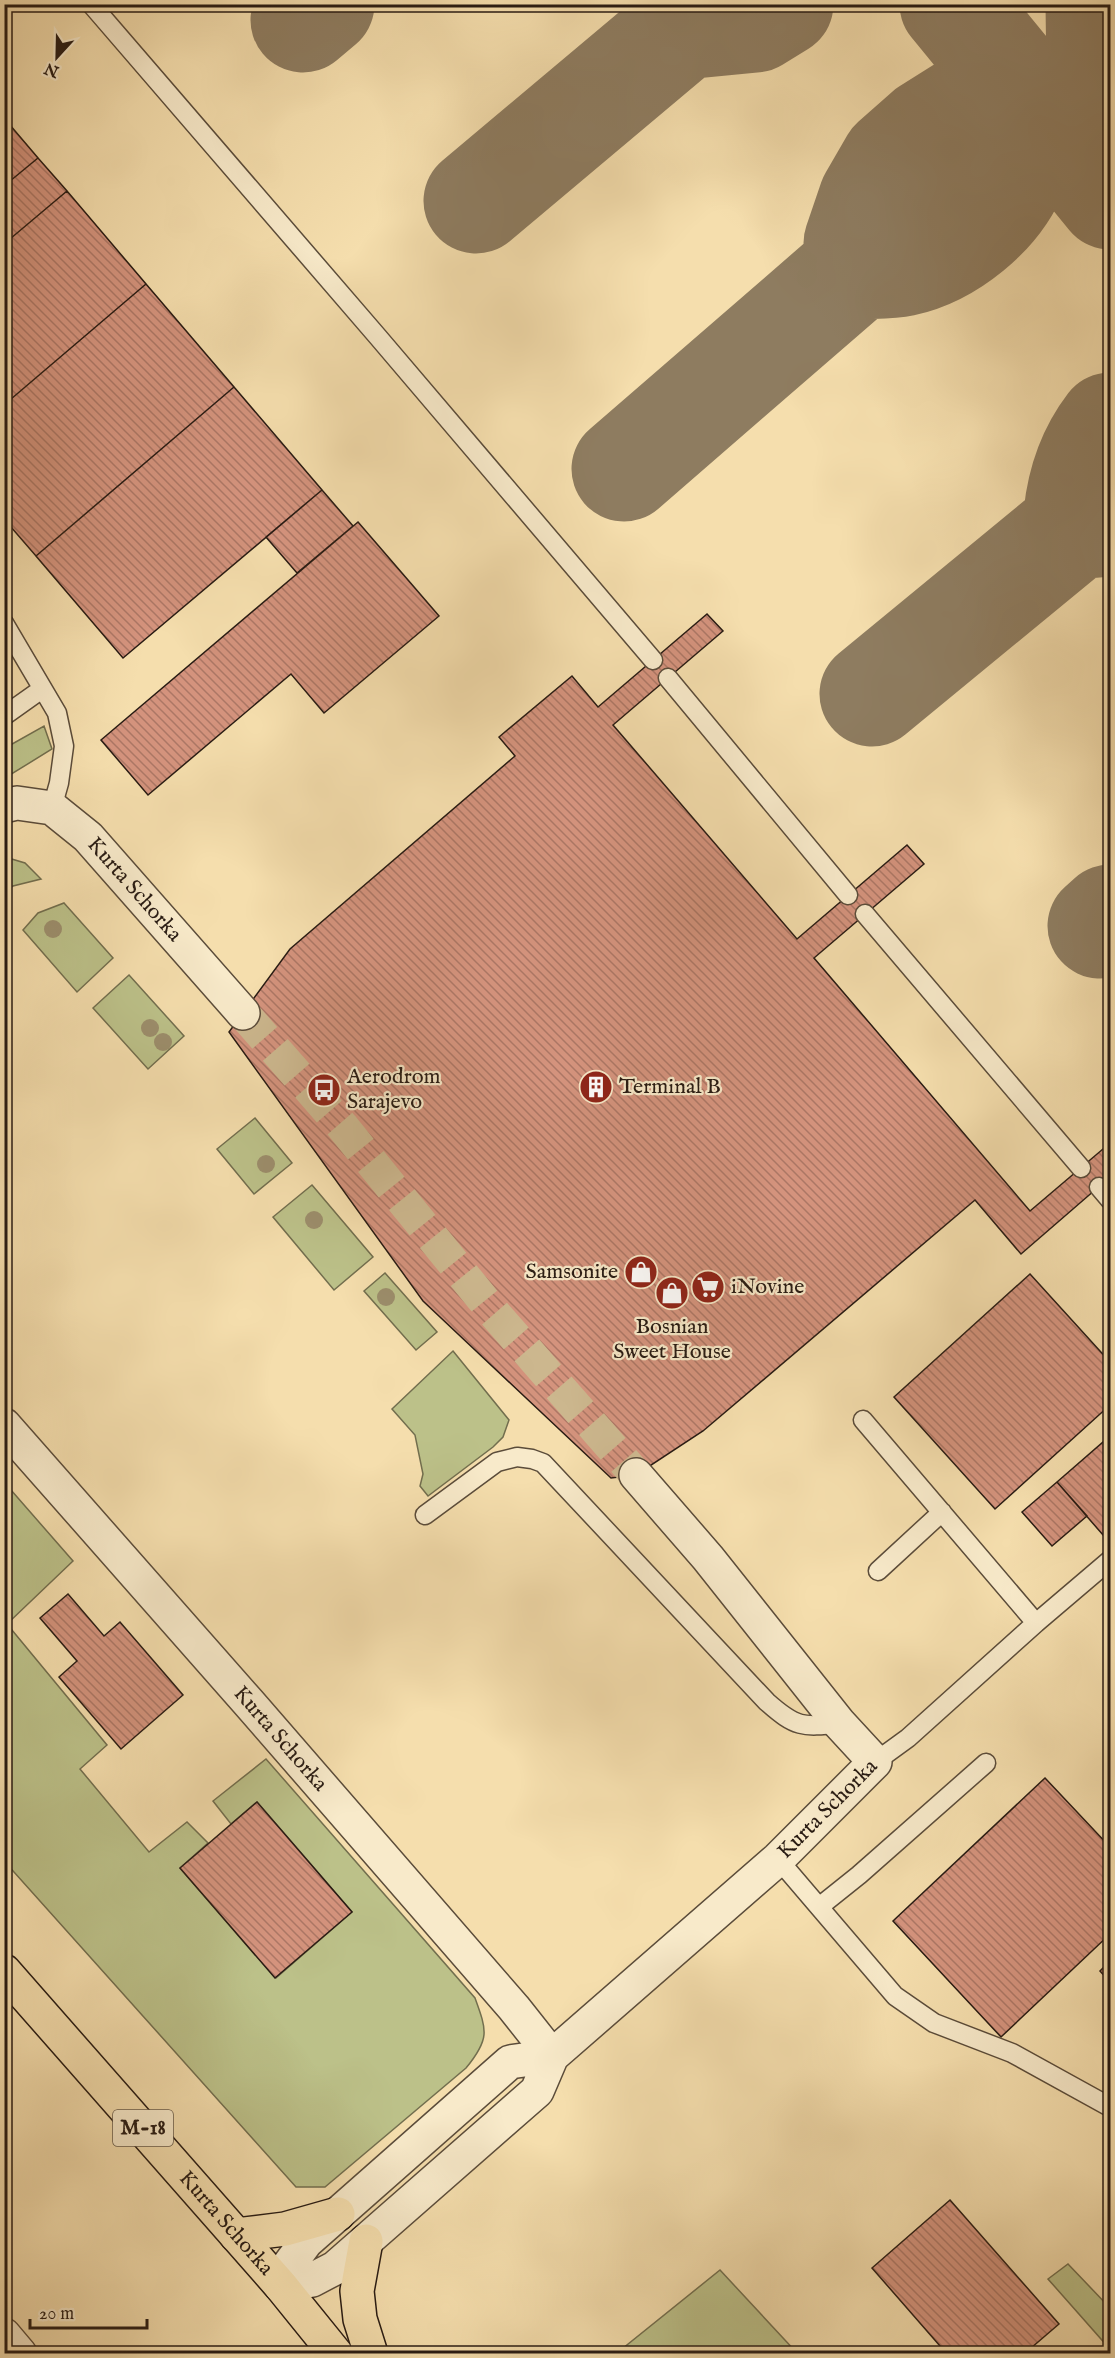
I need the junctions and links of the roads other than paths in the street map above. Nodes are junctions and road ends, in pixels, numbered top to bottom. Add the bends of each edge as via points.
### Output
1 (91, 4) edge
2 (4, 623) edge
3 (653, 660) dead end
4 (668, 678) dead end
5 (42, 689) junction
6 (4, 716) edge
7 (4, 806) edge
8 (52, 808) junction
9 (848, 895) dead end
10 (865, 914) dead end
11 (243, 1013) tunnel mouth
12 (1082, 1168) dead end
13 (863, 1420) dead end
14 (4, 1425) edge
15 (636, 1475) tunnel mouth
16 (942, 1512) junction
17 (425, 1515) dead end
18 (1110, 1560) edge
19 (878, 1571) dead end
20 (1036, 1623) junction
21 (840, 1723) junction
22 (875, 1761) junction
23 (986, 1763) dead end
24 (778, 1859) junction
25 (819, 1907) junction
26 (4, 1971) edge
27 (552, 2056) junction
28 (1110, 2107) edge
29 (338, 2214) junction
30 (236, 2235) junction
31 (366, 2241) junction
32 (281, 2286) junction
33 (4, 2335) edge
34 (20, 2354) edge
35 (336, 2354) edge
36 (370, 2354) edge

1 - 3 lane
2 - 5 lane
4 - 9 lane
5 - 6 lane
5 - 8 lane via 57,712 64,746
7 - 8 street via 17,803
8 - 11 street, Kurta Schorka via 88,837
10 - 12 lane
13 - 16 lane
14 - 27 street, Kurta Schorka
15 - 21 street, Kurta Schorka
16 - 19 lane
16 - 20 lane
17 - 21 lane via 497,1462 517,1457 543,1463 786,1719 810,1727
18 - 20 lane
20 - 22 lane via 908,1738
21 - 22 street, Kurta Schorka
22 - 24 street, Kurta Schorka
23 - 25 lane
24 - 25 lane
24 - 27 street, Kurta Schorka
25 - 28 lane via 895,1996 934,2023 1012,2054
26 - 30 main road, Kurta Schorka / M-18
27 - 29 street, Kurta Schorka via 510,2062
27 - 31 street, Kurta Schorka via 537,2091
29 - 30 main road via 285,2229
29 - 32 street, Kurta Schorka via 306,2242 289,2265
30 - 32 main road, Kurta Schorka / M-18
31 - 32 street, Kurta Schorka via 320,2276
31 - 36 main road via 357,2291
32 - 35 main road, Kurta Schorka / M-18
33 - 34 street

